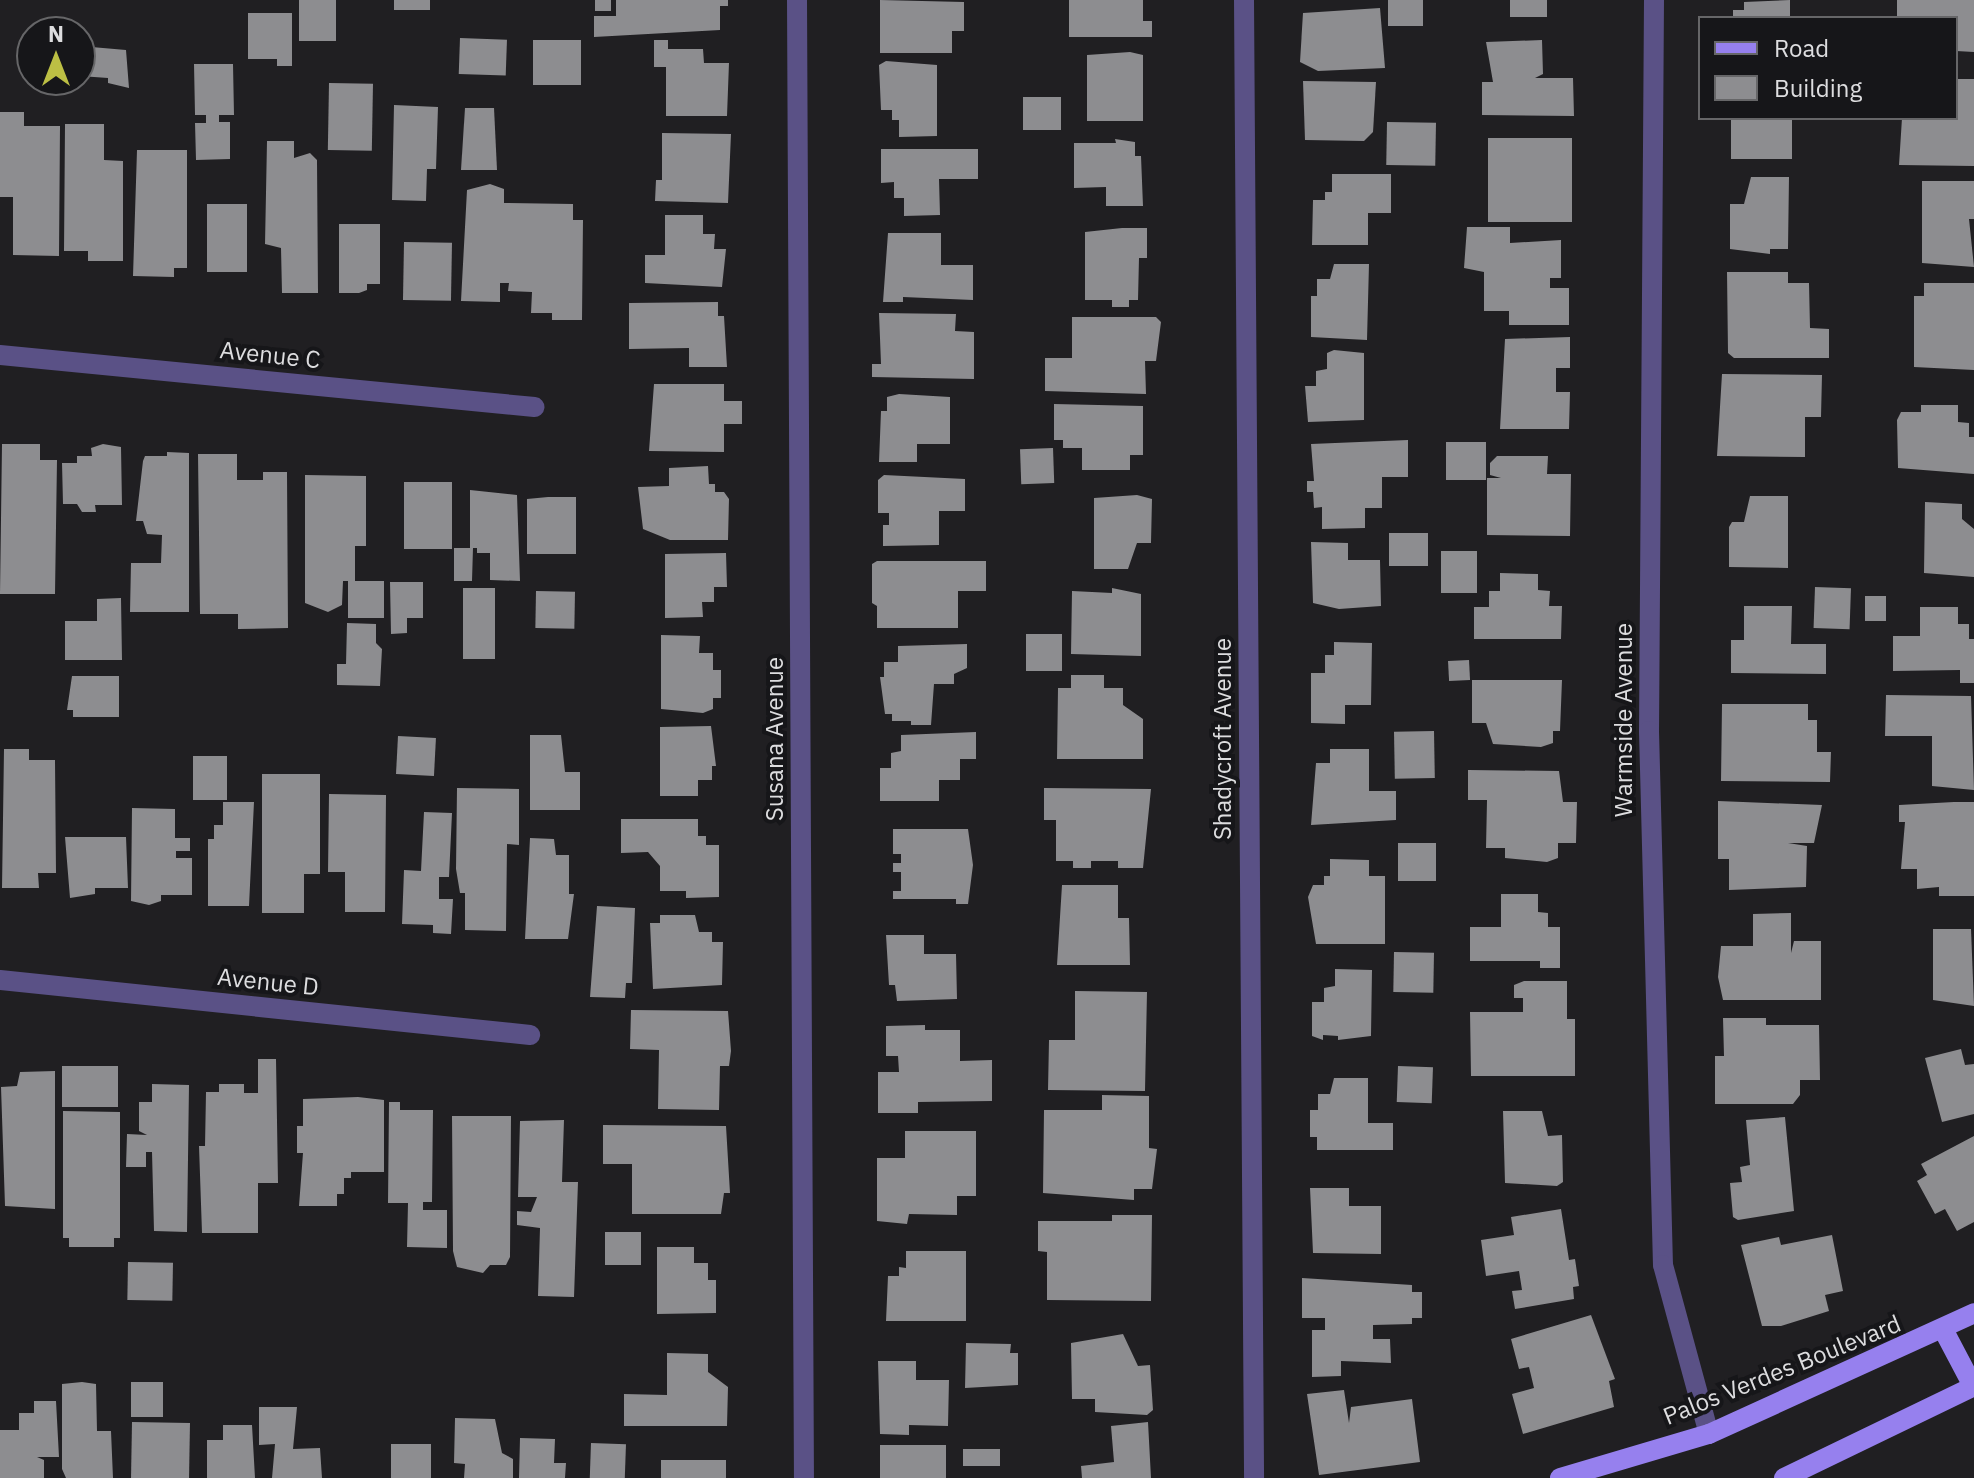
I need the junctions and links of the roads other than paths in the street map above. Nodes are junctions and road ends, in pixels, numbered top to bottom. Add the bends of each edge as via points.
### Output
1 (797, 0) edge
2 (1244, 0) edge
3 (1654, 0) edge
4 (0, 355) edge
5 (534, 407) dead end
6 (0, 980) edge
7 (530, 1035) dead end
8 (1974, 1313) edge
9 (1944, 1331) junction
10 (1974, 1386) edge
11 (1709, 1434) junction
12 (804, 1478) edge
13 (1254, 1478) edge
14 (1560, 1478) edge
15 (1784, 1478) edge

1 - 12 street, Susana Avenue
2 - 13 street, Shadycroft Avenue
3 - 11 street, Warmside Avenue via 1649,731 1663,1265
4 - 5 street, Avenue C
6 - 7 street, Avenue D
8 - 9 main road, Palos Verdes Boulevard
9 - 10 main road
9 - 11 main road, Palos Verdes Boulevard
10 - 15 main road
11 - 14 main road, Palos Verdes Boulevard

